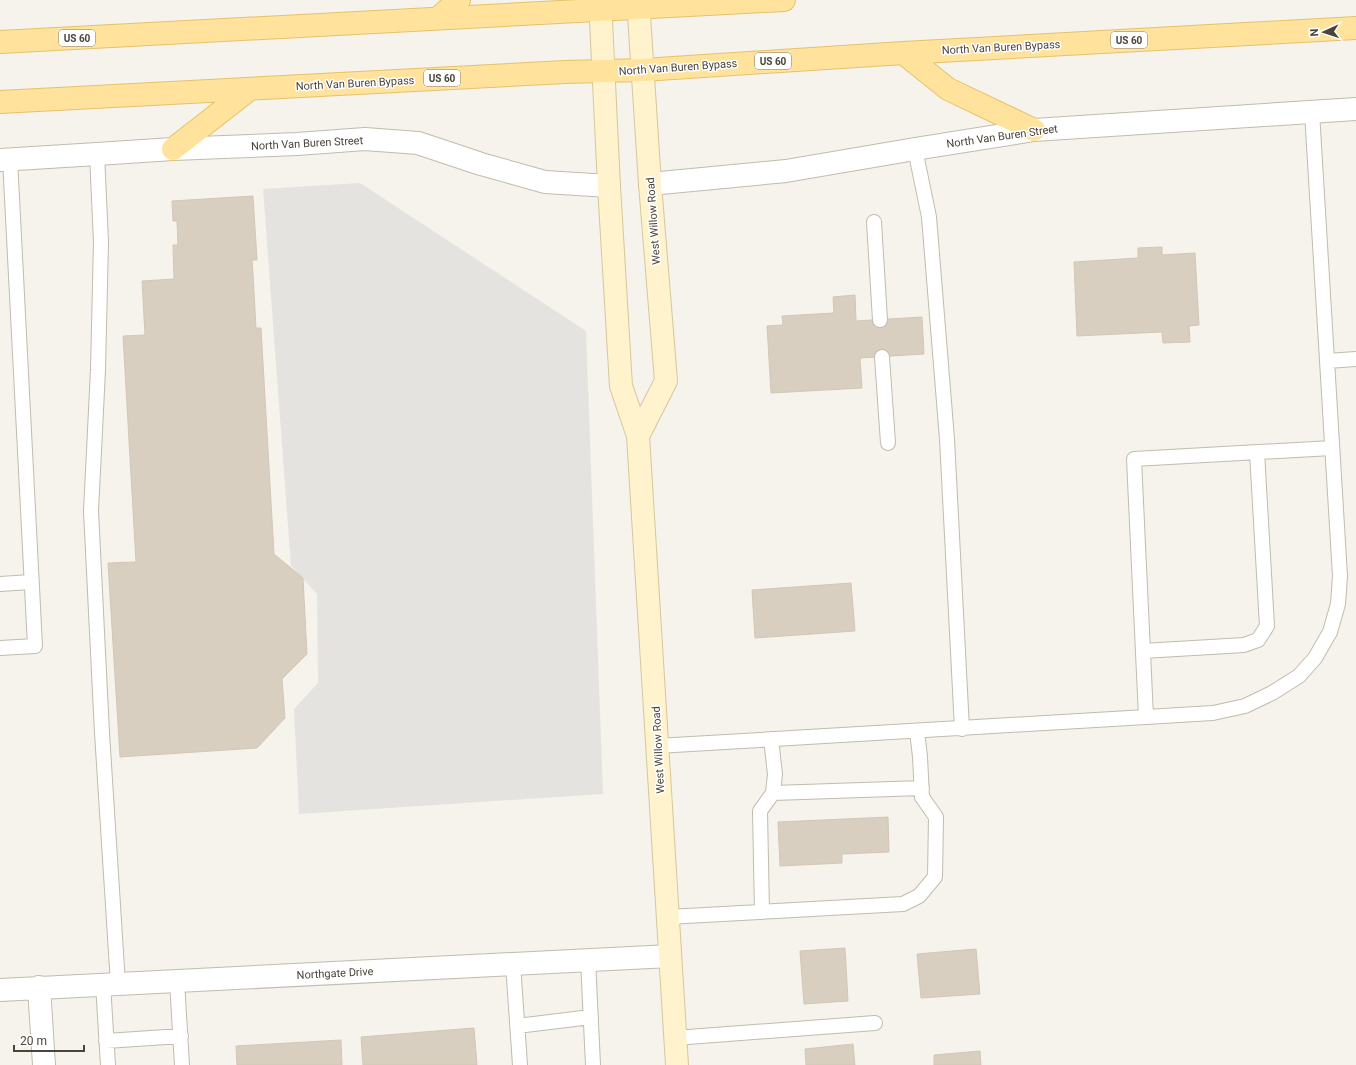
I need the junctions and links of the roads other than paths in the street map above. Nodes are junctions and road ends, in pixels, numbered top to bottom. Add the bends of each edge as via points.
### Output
1 (459, 0) edge
2 (784, 0) edge
3 (639, 4) edge
4 (600, 5) edge
5 (438, 18) junction
6 (1356, 28) edge
7 (0, 42) edge
8 (903, 53) junction
9 (643, 70) junction
10 (604, 72) junction
11 (250, 89) junction
12 (0, 102) edge
13 (1356, 109) edge
14 (1312, 112) junction
15 (1034, 130) junction
16 (173, 149) junction
17 (916, 149) junction
18 (97, 154) junction
19 (5, 159) edge
20 (650, 184) junction
21 (609, 186) junction
22 (874, 222) dead end
23 (880, 320) dead end
24 (882, 357) dead end
25 (1356, 359) edge
26 (1327, 361) junction
27 (638, 436) junction
28 (888, 443) dead end
29 (1332, 448) junction
30 (1257, 452) junction
31 (32, 582) junction
32 (0, 584) edge
33 (0, 648) edge
34 (1143, 651) junction
35 (1146, 717) junction
36 (962, 728) junction
37 (917, 731) junction
38 (771, 740) junction
39 (657, 746) junction
40 (922, 788) junction
41 (773, 793) junction
42 (762, 912) junction
43 (668, 916) junction
44 (670, 956) junction
45 (588, 960) junction
46 (513, 964) junction
47 (178, 981) junction
48 (111, 984) junction
49 (39, 987) junction
50 (0, 990) edge
51 (591, 1017) junction
52 (875, 1023) dead end
53 (517, 1026) junction
54 (181, 1036) junction
55 (676, 1038) junction
56 (106, 1041) junction
57 (44, 1065) edge
58 (108, 1065) edge
59 (182, 1065) edge
60 (520, 1065) edge
61 (593, 1065) edge
62 (677, 1065) edge

1 - 5 main road
2 - 3 main road, US 60
3 - 4 main road, US 60
3 - 9 main road, West Willow Road
4 - 5 main road, US 60
4 - 10 main road, West Willow Road
5 - 7 main road, US 60
6 - 8 main road, North Van Buren Bypass / US 60
8 - 9 main road, North Van Buren Bypass / US 60
8 - 15 main road via 948,89
9 - 10 main road, North Van Buren Bypass / US 60
9 - 20 main road, West Willow Road
10 - 11 main road, North Van Buren Bypass / US 60
10 - 21 main road, West Willow Road
11 - 12 main road, North Van Buren Bypass / US 60
11 - 16 main road
13 - 14 street, North Van Buren Street
14 - 15 street, North Van Buren Street
14 - 26 lane
15 - 17 street, North Van Buren Street
16 - 18 street, North Van Buren Street
16 - 21 street, North Van Buren Street via 365,139 418,143 545,182
17 - 20 street, North Van Buren Street via 786,171
17 - 36 lane via 930,225 947,439
18 - 19 street, North Van Buren Street
18 - 48 lane via 101,249 91,511
19 - 31 lane
20 - 27 main road, West Willow Road via 666,381
21 - 27 main road, West Willow Road via 621,386
22 - 23 lane
24 - 28 lane
25 - 26 lane
26 - 29 lane
27 - 39 main road, West Willow Road
29 - 30 lane
29 - 35 lane via 1340,576 1338,604 1330,632 1315,658 1299,676 1245,706 1212,713
30 - 34 lane via 1267,626 1258,640 1244,645
30 - 34 lane via 1134,459
31 - 32 lane
31 - 33 lane via 35,646
34 - 35 lane
35 - 36 lane
36 - 37 lane
37 - 38 lane
37 - 40 lane
38 - 39 lane
38 - 41 lane via 775,774
39 - 43 main road, West Willow Road
40 - 41 lane
40 - 42 lane via 922,797 936,817 935,877 920,896 903,904
41 - 42 lane via 760,811
42 - 43 lane
43 - 44 main road, West Willow Road
44 - 45 street, Northgate Drive
44 - 55 main road, West Willow Road
45 - 46 street, Northgate Drive
45 - 51 lane
46 - 47 street, Northgate Drive
46 - 53 lane
47 - 48 street, Northgate Drive
47 - 54 lane
48 - 49 street, Northgate Drive
48 - 56 lane
49 - 50 street, Northgate Drive
49 - 57 street
51 - 53 lane
51 - 61 lane
52 - 55 lane
53 - 60 lane
54 - 56 lane
54 - 59 lane
55 - 62 main road, West Willow Road
56 - 58 lane

